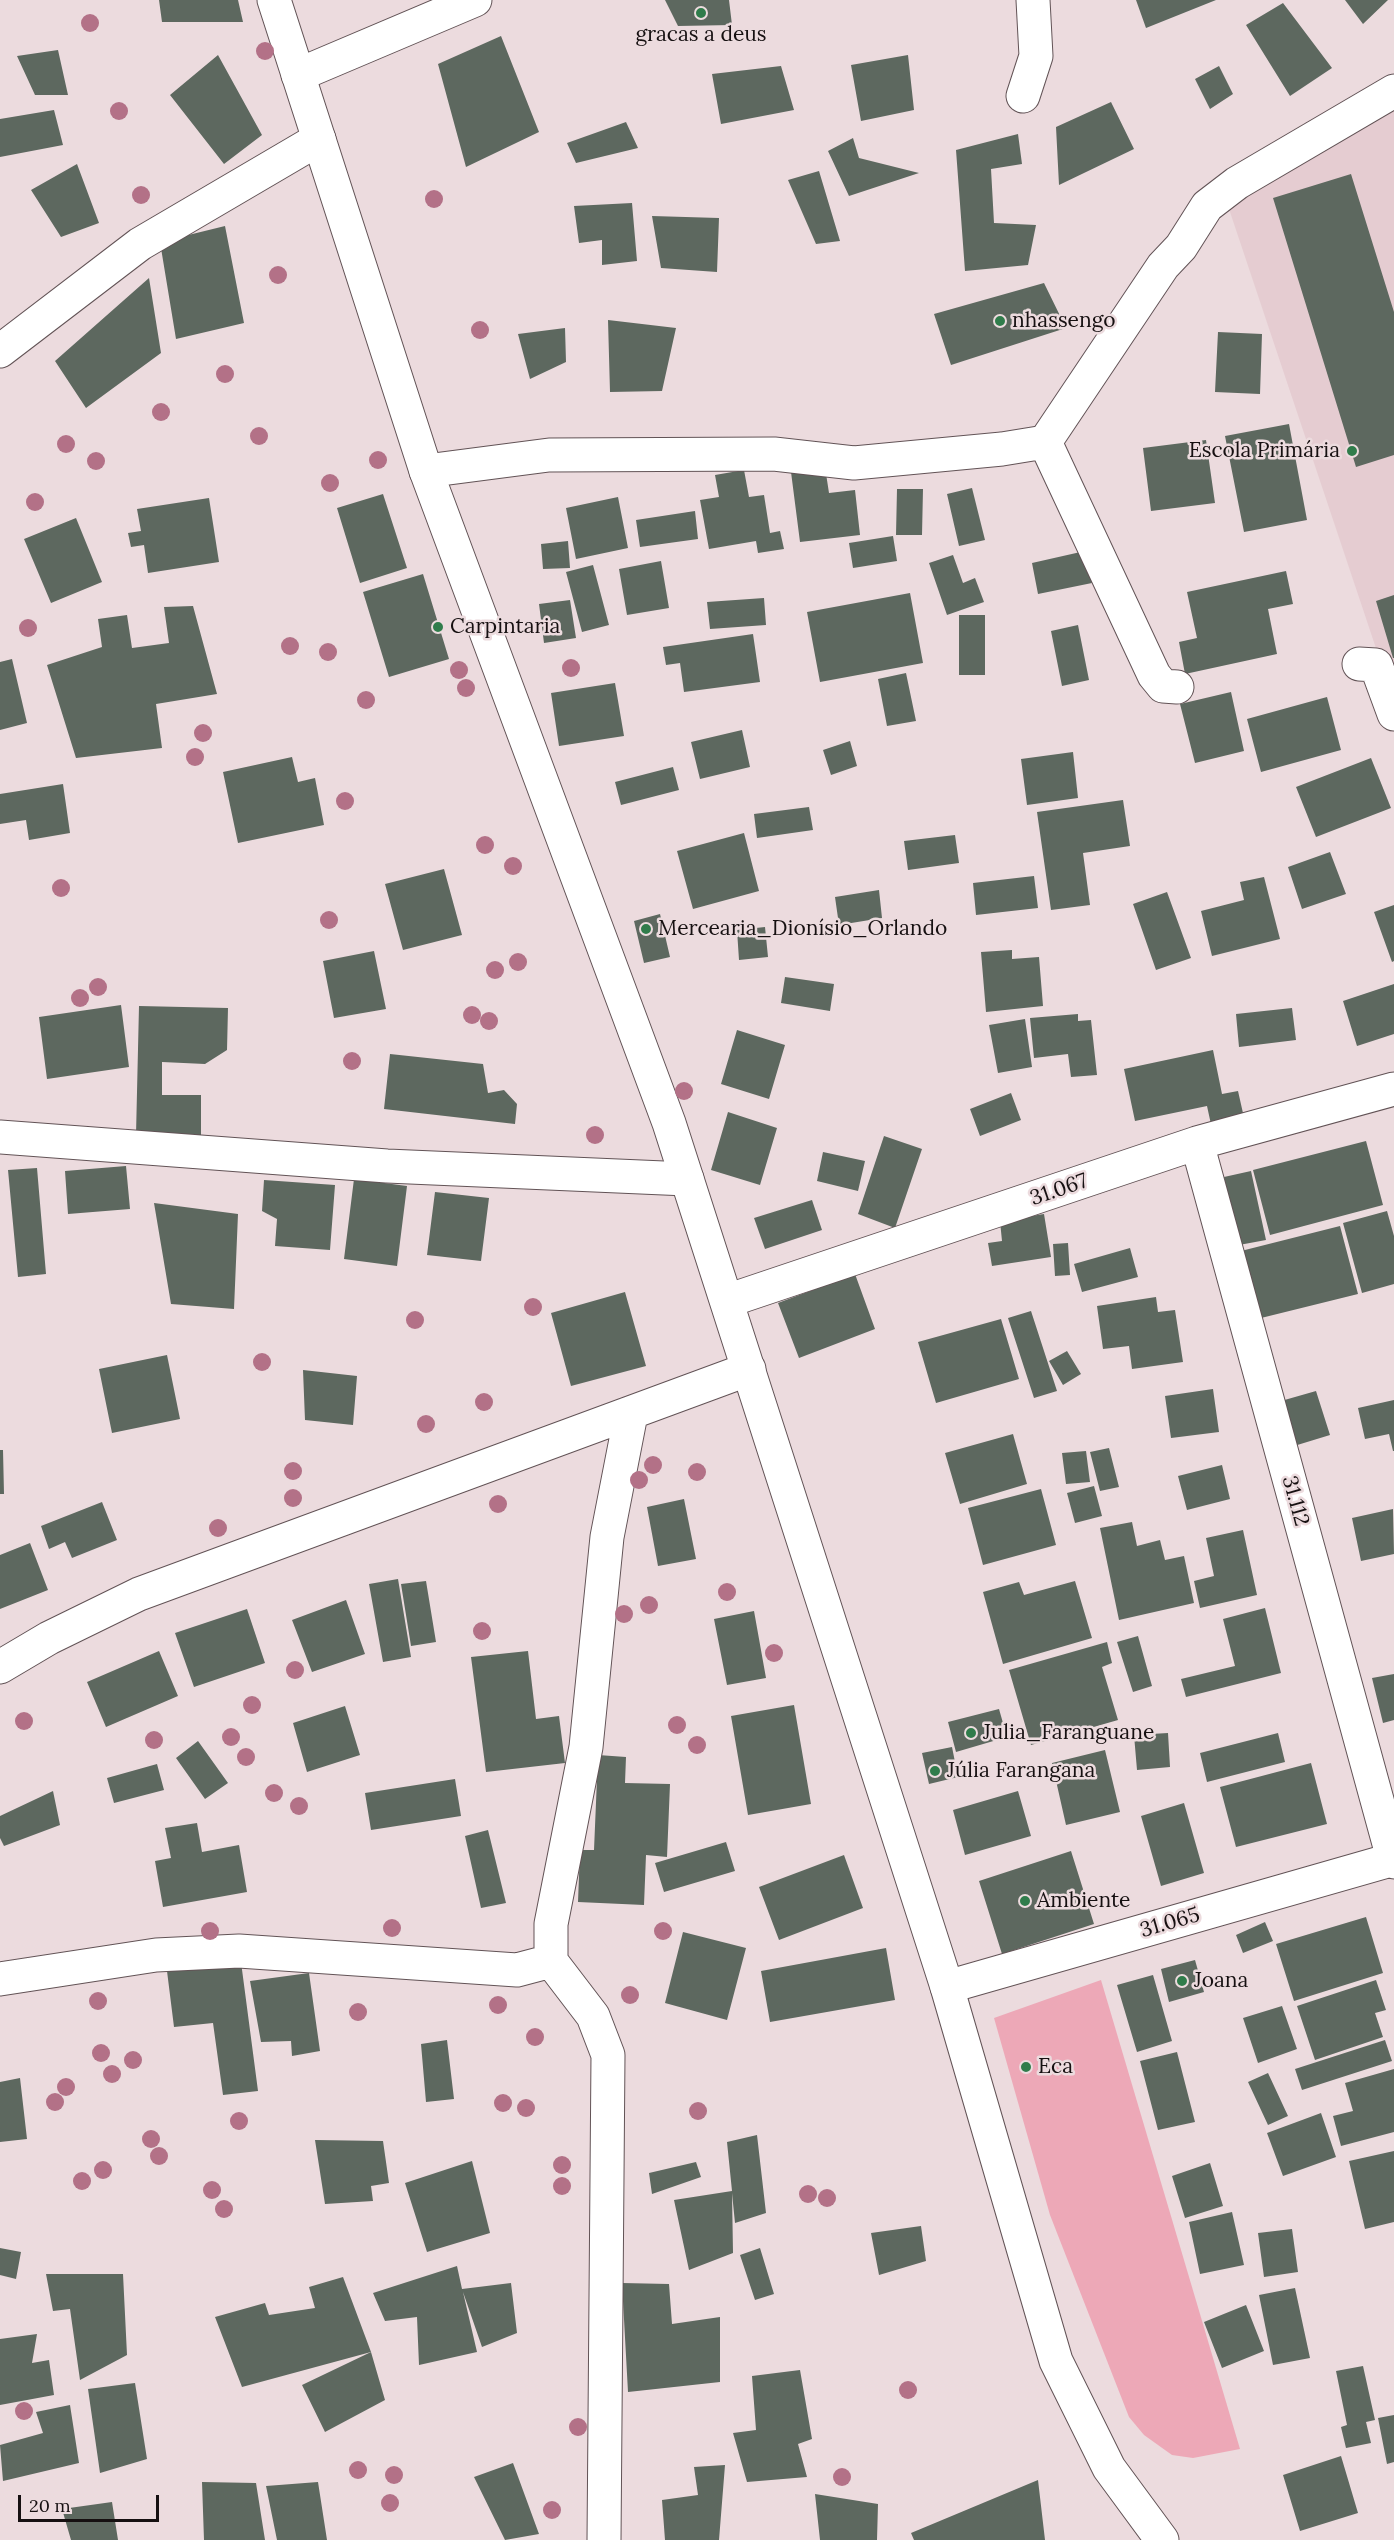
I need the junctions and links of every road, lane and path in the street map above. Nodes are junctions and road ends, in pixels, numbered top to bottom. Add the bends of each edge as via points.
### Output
1 (274, 0) edge
2 (475, 0) edge
3 (1033, 0) edge
4 (298, 75) junction
5 (1394, 91) edge
6 (1023, 96) dead end
7 (319, 139) junction
8 (0, 351) edge
9 (1045, 442) junction
10 (426, 471) junction
11 (1359, 664) dead end
12 (1177, 687) dead end
13 (1394, 714) edge
14 (1394, 1089) edge
15 (0, 1137) edge
16 (1197, 1143) junction
17 (687, 1179) junction
18 (727, 1301) junction
19 (749, 1369) junction
20 (631, 1414) junction
21 (0, 1667) edge
22 (1394, 1860) edge
23 (551, 1961) junction
24 (0, 1979) edge
25 (947, 1986) junction
26 (604, 2540) edge
27 (1162, 2540) edge

1 - 4 street
2 - 4 street
3 - 6 street via 1036,56
4 - 7 street
5 - 9 street via 1237,183 1207,206
7 - 8 street via 140,244
7 - 10 street
9 - 10 street via 854,463 774,454 549,455
9 - 12 street via 1154,675 1164,686
10 - 17 street
11 - 13 street via 1376,665
14 - 16 street, 31.067
15 - 17 street via 387,1166
16 - 18 street, 31.067
16 - 22 street, 31.112
17 - 18 street
18 - 19 street
19 - 20 street
19 - 25 street
20 - 21 street via 139,1594
20 - 23 street via 607,1538 586,1747 551,1924
22 - 25 street, 31.065
23 - 24 street via 517,1970 239,1951 156,1955
23 - 26 street via 593,2016 608,2055
25 - 27 street via 1056,2361 1108,2469

